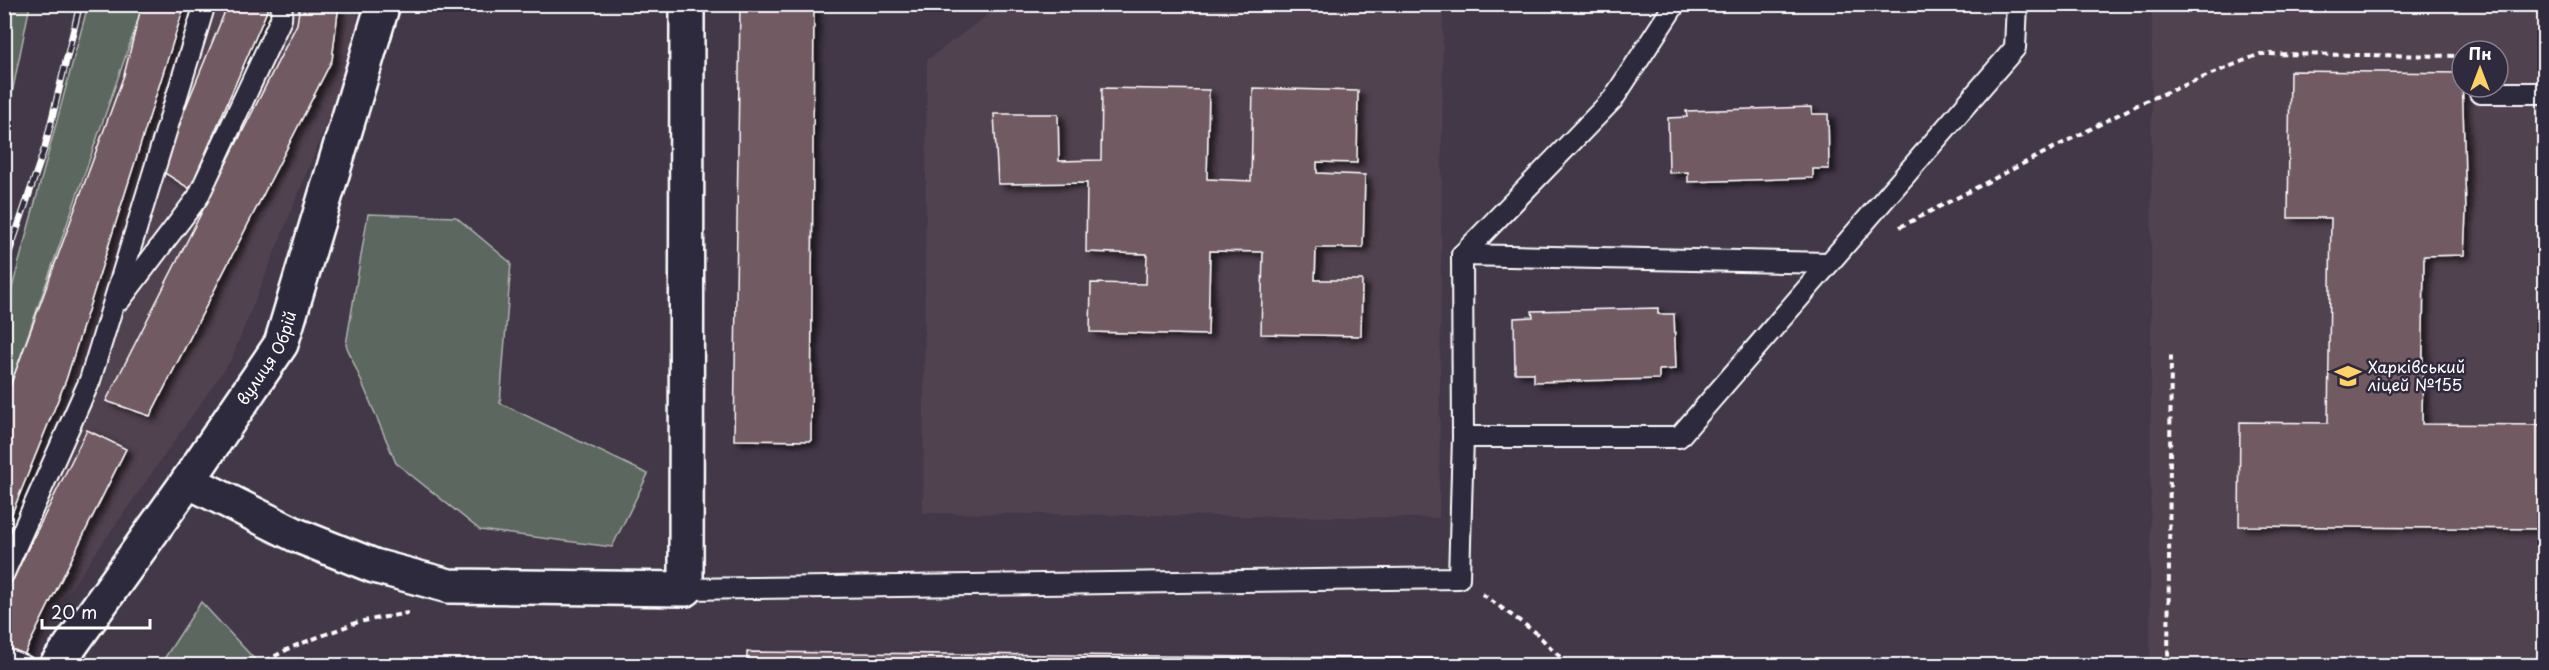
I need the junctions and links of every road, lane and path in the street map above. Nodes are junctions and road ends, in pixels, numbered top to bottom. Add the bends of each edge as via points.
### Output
1 (205, 4) edge
2 (282, 4) edge
3 (383, 4) edge
4 (687, 4) edge
5 (1676, 4) edge
6 (2017, 4) edge
7 (2450, 56) edge
8 (2510, 93) edge
9 (2544, 93) edge
10 (1892, 231) dead end
11 (1462, 255) junction
12 (1829, 263) junction
13 (111, 312) junction
14 (2171, 355) dead end
15 (1463, 437) junction
16 (188, 481) junction
17 (4, 573) edge
18 (1459, 578) junction
19 (449, 586) junction
20 (686, 589) junction
21 (4, 658) edge
22 (24, 666) edge
23 (56, 666) edge
24 (256, 666) edge
25 (1569, 666) edge
26 (2168, 666) edge

1 - 13 lane
2 - 13 lane via 281,19 198,197
3 - 16 street, вулиця Обрій via 281,344
4 - 20 street
5 - 11 lane via 1613,99
6 - 12 lane via 2015,48
7 - 10 path via 2260,54 2141,103
8 - 9 lane
11 - 12 lane
11 - 15 lane
12 - 15 lane via 1679,437
13 - 17 lane via 90,380
14 - 26 path
15 - 18 lane
16 - 19 street via 296,535 374,566
16 - 23 street, вулиця Обрій
18 - 20 lane
18 - 25 path via 1535,632
19 - 20 street
19 - 24 path via 413,612 358,622 291,647
21 - 22 lane

